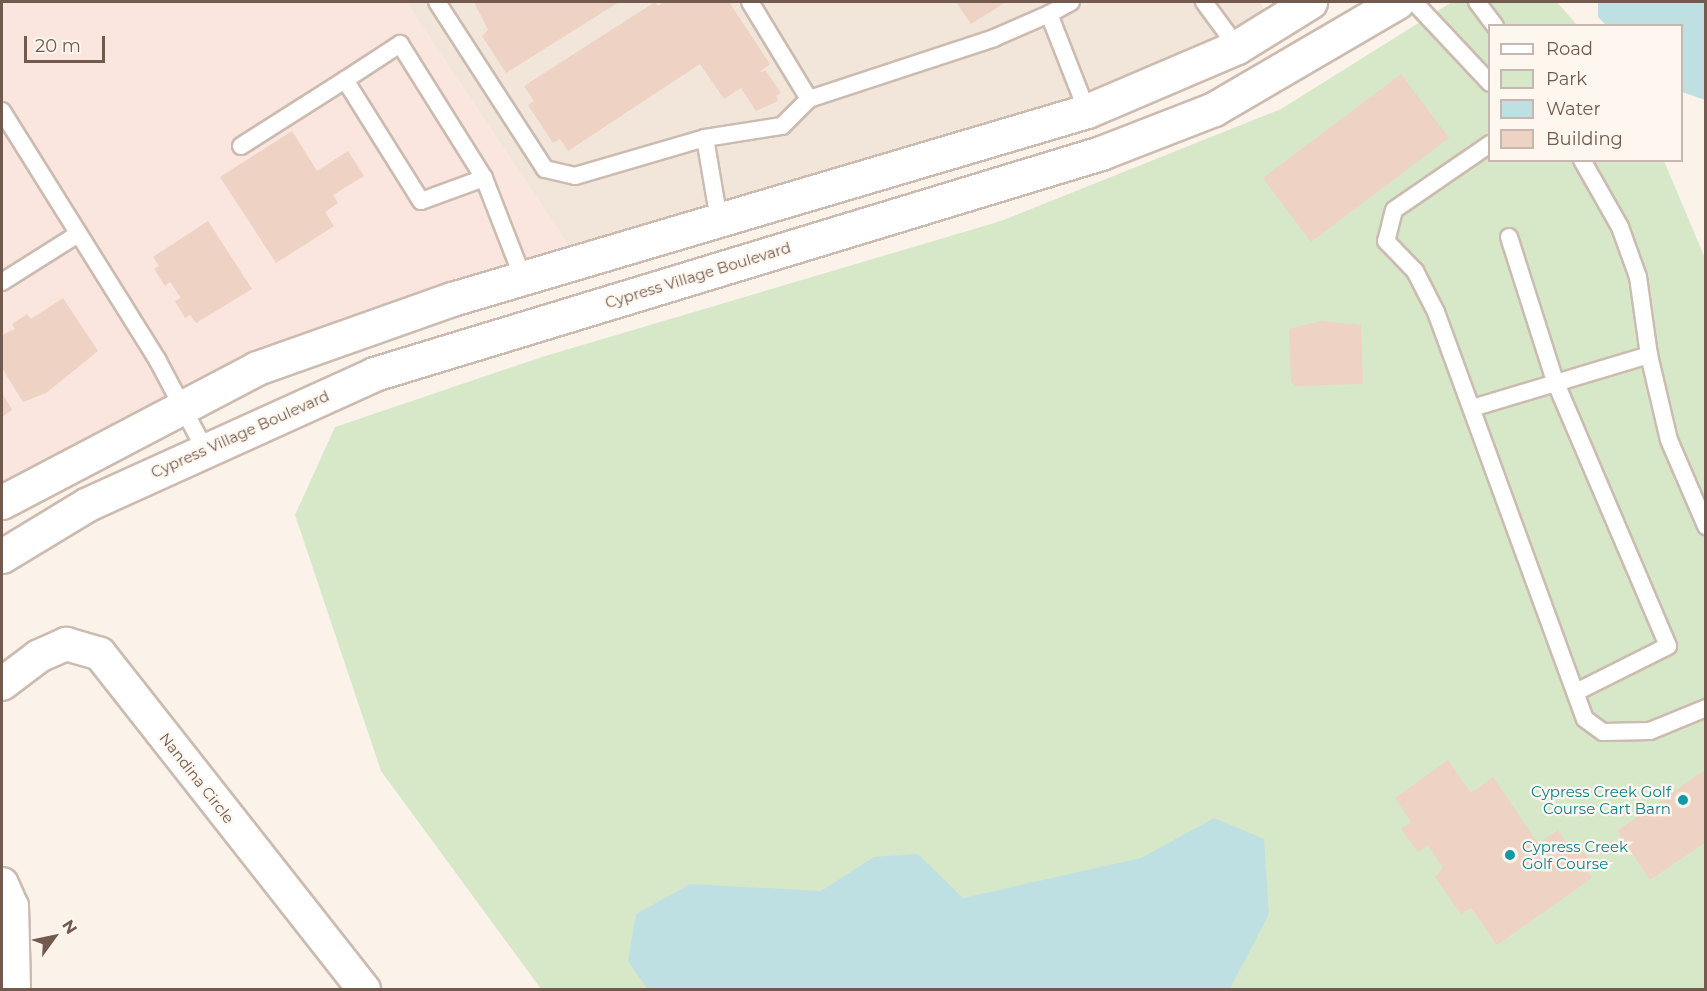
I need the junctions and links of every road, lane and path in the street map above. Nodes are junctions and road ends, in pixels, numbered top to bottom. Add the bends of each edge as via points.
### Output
1 (437, 2) edge
2 (750, 2) edge
3 (1071, 2) edge
4 (1204, 2) edge
5 (1310, 2) edge
6 (1397, 2) edge
7 (1414, 2) edge
8 (1477, 2) edge
9 (1049, 14) junction
10 (1494, 24) edge
11 (1237, 47) junction
12 (345, 80) junction
13 (1488, 81) edge
14 (808, 99) junction
15 (2, 111) edge
16 (1087, 111) junction
17 (705, 138) junction
18 (1488, 145) edge
19 (241, 146) dead end
20 (1582, 162) edge
21 (484, 178) junction
22 (718, 220) junction
23 (78, 234) junction
24 (1509, 237) dead end
25 (524, 278) junction
26 (2, 282) edge
27 (1649, 355) junction
28 (1554, 381) junction
29 (182, 404) junction
30 (1472, 408) junction
31 (204, 448) junction
32 (2, 501) edge
33 (1706, 526) edge
34 (2, 556) edge
35 (2, 684) edge
36 (1576, 692) junction
37 (1706, 708) edge
38 (2, 884) edge
39 (14, 990) edge
40 (363, 990) edge

1 - 17 lane via 544,169 575,176
2 - 14 lane
3 - 9 lane
4 - 11 lane
5 - 11 street
6 - 31 street, Cypress Village Boulevard via 1243,94 1101,153 374,374
7 - 13 lane
8 - 10 lane
9 - 14 lane via 994,38
9 - 16 lane
11 - 16 street
12 - 19 lane
12 - 21 lane via 421,201
12 - 21 lane via 400,44
14 - 17 lane via 782,126
15 - 23 lane
16 - 22 street
17 - 22 lane
18 - 30 lane via 1394,210 1386,241 1415,271 1436,312
20 - 27 lane via 1620,227 1638,277
21 - 25 lane
22 - 25 street
23 - 26 lane
23 - 29 lane
24 - 28 lane
25 - 29 street via 257,368
27 - 28 lane
27 - 33 lane via 1668,440
28 - 30 lane
28 - 36 lane via 1668,646
29 - 31 lane
29 - 32 street
30 - 36 lane
31 - 34 street, Cypress Village Boulevard via 88,504
35 - 40 street, Nandina Circle via 39,656 66,644 100,654
36 - 37 lane via 1585,719 1603,732 1650,731
38 - 39 street via 12,906

